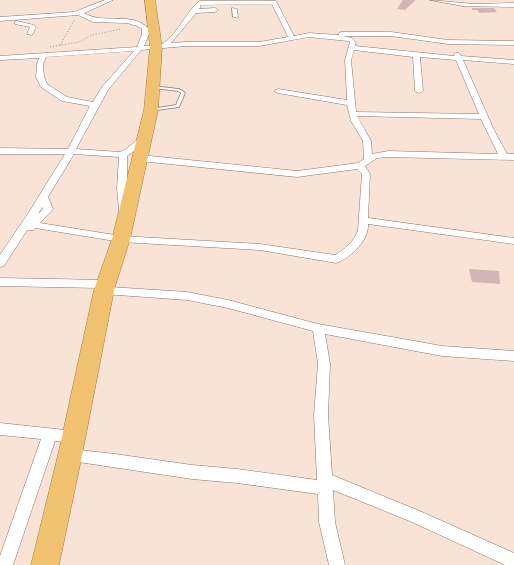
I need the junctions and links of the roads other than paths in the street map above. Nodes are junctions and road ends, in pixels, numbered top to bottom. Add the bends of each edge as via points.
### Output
1 (110, 0) edge
2 (150, 0) edge
3 (433, 0) edge
4 (201, 1) edge
5 (514, 5) edge
6 (30, 8) dead end
7 (234, 9) junction
8 (277, 9) junction
9 (193, 11) junction
10 (78, 13) junction
11 (236, 17) dead end
12 (24, 18) junction
13 (0, 19) edge
14 (0, 22) edge
15 (30, 34) dead end
16 (326, 35) junction
17 (291, 37) junction
18 (448, 42) junction
19 (514, 43) edge
20 (153, 47) junction
21 (352, 48) junction
22 (43, 55) junction
23 (416, 55) junction
24 (0, 58) edge
25 (459, 58) junction
26 (514, 62) edge
27 (154, 87) junction
28 (278, 91) dead end
29 (420, 91) dead end
30 (351, 103) junction
31 (95, 105) junction
32 (151, 110) junction
33 (352, 114) junction
34 (485, 117) junction
35 (135, 151) junction
36 (0, 152) edge
37 (70, 152) junction
38 (504, 157) junction
39 (514, 157) edge
40 (368, 160) junction
41 (358, 166) junction
42 (43, 196) junction
43 (363, 220) junction
44 (34, 225) junction
45 (121, 239) junction
46 (514, 241) edge
47 (14, 244) junction
48 (0, 263) edge
49 (0, 282) edge
50 (105, 287) junction
51 (318, 328) junction
52 (514, 356) edge
53 (0, 429) edge
54 (50, 434) junction
55 (74, 437) junction
56 (70, 455) junction
57 (325, 484) junction
58 (514, 561) edge
59 (5, 565) edge
60 (45, 565) edge
61 (337, 565) edge

1 - 10 street
2 - 20 highway
3 - 5 street via 467,5
4 - 8 street via 274,2
4 - 9 street
6 - 12 street
7 - 8 street
7 - 9 street
7 - 11 street
8 - 17 street
9 - 20 street via 170,41
10 - 12 street
10 - 20 street via 94,20 142,25 146,29 145,39
12 - 13 street
14 - 15 street via 31,25 33,27
16 - 17 street
16 - 18 street via 378,33
16 - 21 street via 351,39
17 - 20 street via 259,44
18 - 19 street
18 - 25 street
20 - 22 street
20 - 27 highway
20 - 31 street via 112,79
21 - 23 street
21 - 30 street via 348,60
22 - 24 street
22 - 31 street via 40,77 44,85 65,99
23 - 25 street
23 - 29 street
25 - 26 street
25 - 34 street
27 - 32 highway
27 - 32 lane via 179,90 182,93 178,106
28 - 30 street
30 - 33 street
31 - 37 street
32 - 35 highway
33 - 34 street
33 - 40 street via 367,141
34 - 38 street
35 - 37 street
35 - 41 street via 297,174
35 - 45 highway
36 - 37 street
37 - 42 street
38 - 39 street
38 - 40 street via 396,153
40 - 41 street
41 - 43 street via 366,174
42 - 44 street via 48,209
42 - 47 street
43 - 45 street via 361,237 342,257 336,259 260,247
43 - 46 street
44 - 45 street
44 - 47 street
45 - 50 highway
47 - 48 street
49 - 50 street
50 - 51 street via 198,298
50 - 55 highway
51 - 52 street via 442,350
51 - 57 street via 324,364 321,415
53 - 54 street
54 - 55 street
54 - 59 street
55 - 56 highway
56 - 57 street
56 - 60 highway
57 - 58 street via 418,517
57 - 61 street via 327,522

